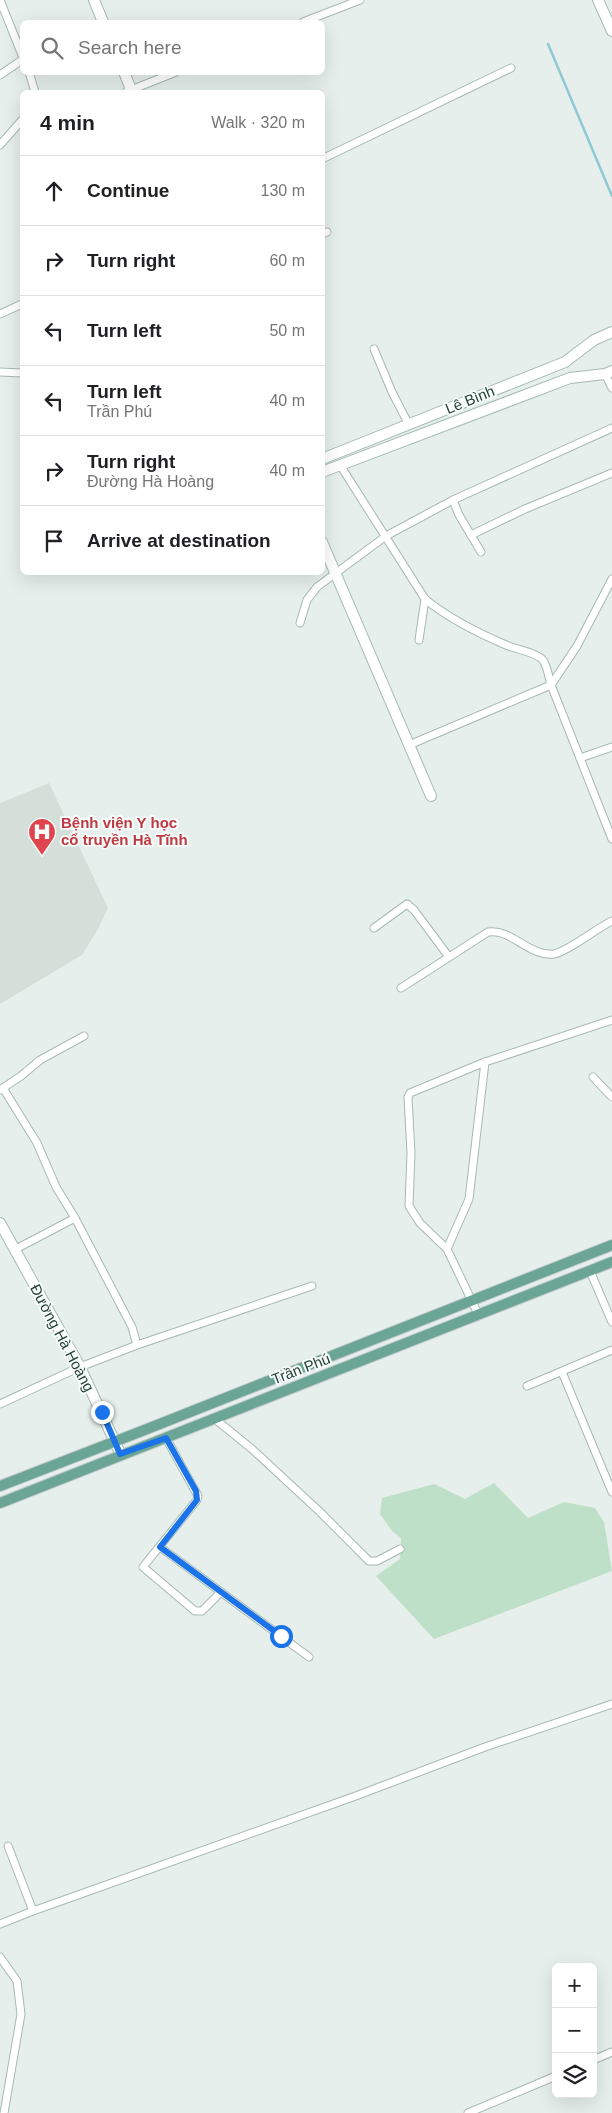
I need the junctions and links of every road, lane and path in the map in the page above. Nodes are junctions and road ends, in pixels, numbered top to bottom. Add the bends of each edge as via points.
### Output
1 (94, 0) edge
2 (360, 0) edge
3 (598, 0) edge
4 (1, 1) edge
5 (102, 20) edge
6 (308, 20) edge
7 (612, 31) edge
8 (20, 49) edge
9 (20, 61) edge
10 (511, 68) dead end
11 (0, 75) edge
12 (30, 75) edge
13 (125, 75) edge
14 (169, 75) edge
15 (35, 90) edge
16 (129, 90) edge
17 (135, 90) edge
18 (20, 122) edge
19 (0, 145) edge
20 (325, 158) edge
21 (20, 305) edge
22 (0, 314) edge
23 (612, 332) edge
24 (374, 349) dead end
25 (564, 362) junction
26 (0, 372) edge
27 (20, 373) edge
28 (608, 373) edge
29 (570, 378) junction
30 (612, 388) edge
31 (409, 425) junction
32 (612, 428) edge
33 (325, 458) edge
34 (340, 465) junction
35 (325, 471) edge
36 (612, 473) edge
37 (453, 500) junction
38 (386, 536) junction
39 (471, 536) junction
40 (325, 548) edge
41 (481, 552) dead end
42 (336, 572) junction
43 (612, 579) edge
44 (425, 599) junction
45 (300, 623) dead end
46 (419, 640) dead end
47 (551, 685) junction
48 (409, 745) junction
49 (612, 747) edge
50 (580, 758) junction
51 (431, 796) dead end
52 (610, 826) edge
53 (612, 840) edge
54 (612, 921) edge
55 (374, 928) dead end
56 (449, 957) junction
57 (402, 988) dead end
58 (612, 1020) edge
59 (84, 1036) dead end
60 (485, 1062) junction
61 (593, 1077) dead end
62 (2, 1089) edge
63 (612, 1097) edge
64 (75, 1218) junction
65 (0, 1223) edge
66 (612, 1244) edge
67 (447, 1249) junction
68 (14, 1250) junction
69 (612, 1262) edge
70 (590, 1271) junction
71 (312, 1286) dead end
72 (472, 1300) junction
73 (479, 1316) junction
74 (612, 1322) edge
75 (137, 1345) junction
76 (612, 1350) edge
77 (80, 1367) junction
78 (562, 1372) junction
79 (527, 1386) dead end
80 (0, 1404) edge
81 (215, 1419) junction
82 (166, 1438) junction
83 (114, 1441) junction
84 (120, 1454) junction
85 (0, 1486) edge
86 (612, 1492) edge
87 (0, 1503) edge
88 (160, 1547) junction
89 (400, 1549) dead end
90 (221, 1592) junction
91 (309, 1657) dead end
92 (612, 1704) edge
93 (8, 1846) dead end
94 (33, 1911) junction
95 (0, 1924) edge
96 (0, 1957) edge
97 (612, 2052) edge
98 (597, 2058) edge
99 (552, 2078) edge
100 (4, 2113) edge
101 (469, 2113) edge

1 - 5 street
2 - 6 street
3 - 7 street
4 - 8 street
9 - 11 street
10 - 20 street
12 - 15 street
13 - 16 street
14 - 17 street
18 - 19 street
21 - 22 street
23 - 25 street, Lê Bình via 594,340
24 - 31 street
25 - 29 street
25 - 31 street, Lê Bình
26 - 27 street
28 - 29 street, Lê Bình
28 - 30 street
29 - 34 street, Lê Bình
31 - 33 street, Lê Bình
32 - 37 street
34 - 35 street, Lê Bình
34 - 38 street
36 - 39 street via 525,509
37 - 38 street
37 - 39 street
38 - 42 street
38 - 44 street
39 - 41 street
40 - 42 street
42 - 45 street via 311,594
42 - 48 street
43 - 47 street via 577,646
44 - 46 street
44 - 47 street via 474,630 544,660
47 - 48 street
47 - 50 street
48 - 51 street
49 - 50 street
50 - 52 street
52 - 53 street
54 - 56 street via 557,953 544,954 493,931
55 - 56 street via 407,904
56 - 57 street
58 - 60 street
59 - 62 street via 40,1060
60 - 67 street via 469,1199
60 - 67 street via 410,1093 408,1097 409,1206 420,1223
61 - 63 street
62 - 64 street via 37,1143 56,1187
64 - 68 street
64 - 75 street via 132,1326
65 - 68 street, Đường Hà Hoàng
66 - 72 main road, Trần Phú
67 - 72 street
68 - 77 street, Đường Hà Hoàng
69 - 70 main road, Trần Phú
70 - 73 main road, Trần Phú
70 - 74 street
71 - 75 street
72 - 73 street
72 - 83 main road, Trần Phú
73 - 81 main road, Trần Phú
75 - 77 street
76 - 78 street
77 - 80 street
77 - 83 street, Đường Hà Hoàng
78 - 79 street
78 - 86 street
81 - 82 main road, Trần Phú
81 - 89 street via 319,1510 368,1561 377,1561
82 - 84 main road, Trần Phú
82 - 88 street via 198,1496
83 - 84 street, Đường Hà Hoàng
83 - 85 main road, Trần Phú
84 - 87 main road, Trần Phú
88 - 90 street
88 - 90 street via 143,1567 195,1611 202,1612
90 - 91 street
92 - 94 street
93 - 94 street
94 - 95 street
96 - 100 street via 17,1981 21,2014
97 - 98 street
99 - 101 street

